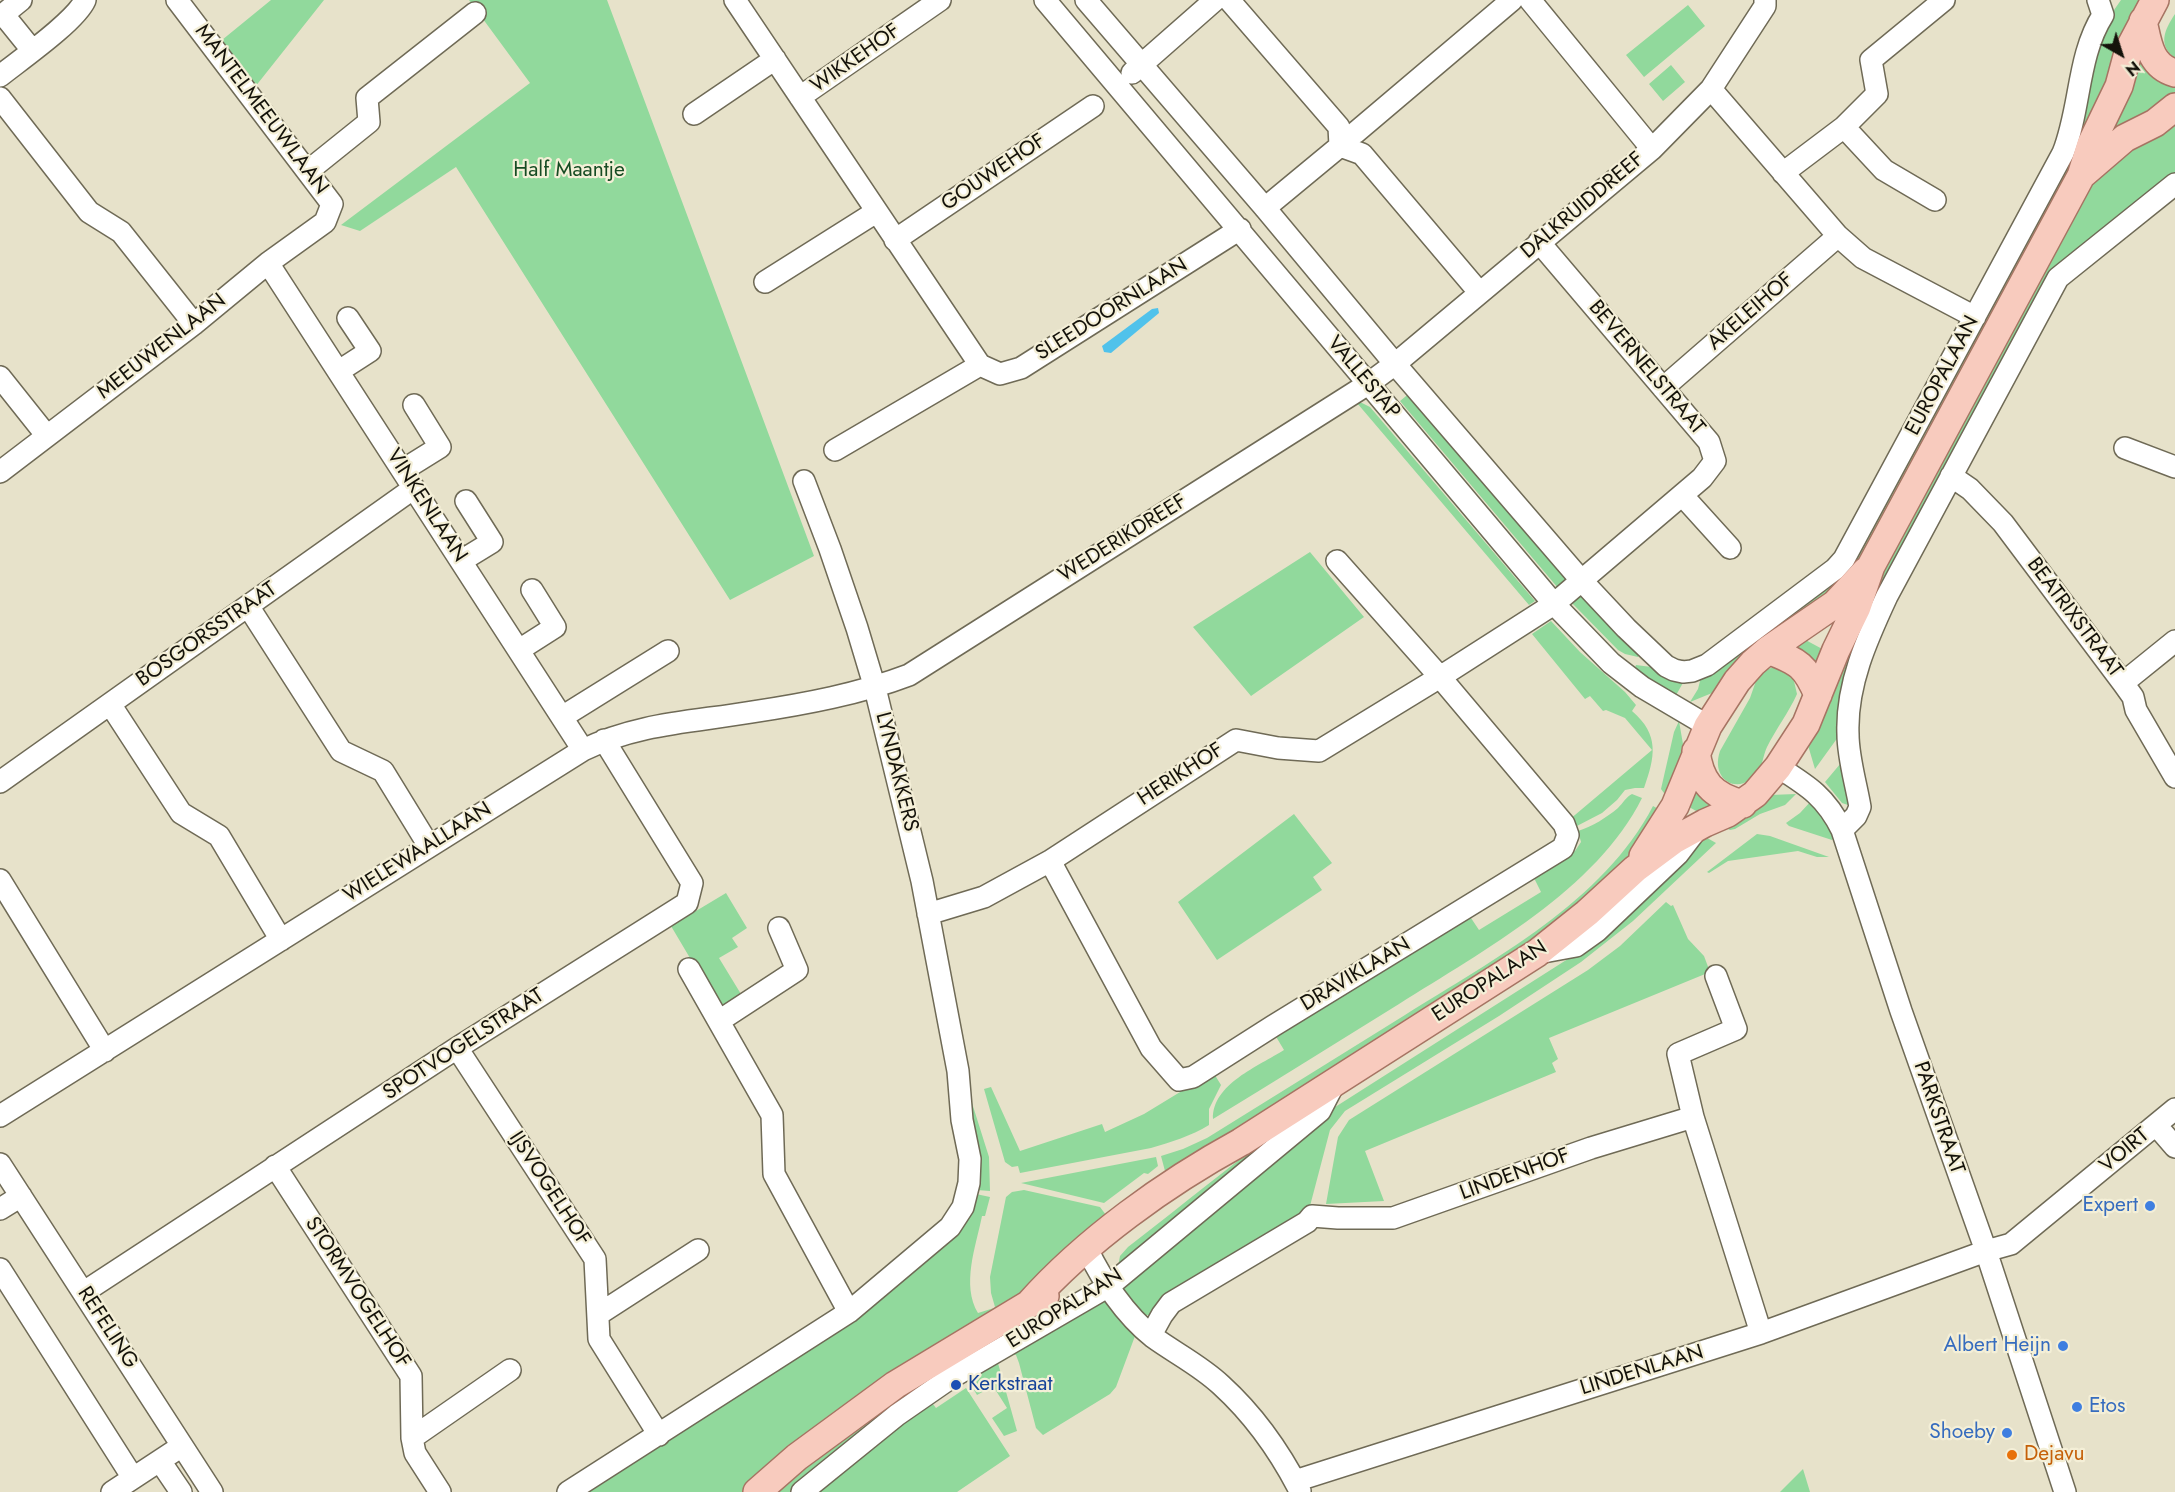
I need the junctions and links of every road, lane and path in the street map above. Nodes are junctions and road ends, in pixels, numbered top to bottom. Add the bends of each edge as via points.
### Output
1 (21, 0) edge
2 (85, 0) edge
3 (177, 0) edge
4 (735, 0) edge
5 (940, 0) edge
6 (1046, 0) edge
7 (1086, 0) edge
8 (1215, 0) edge
9 (1229, 0) edge
10 (1512, 0) edge
11 (1530, 0) edge
12 (1765, 0) edge
13 (1944, 0) edge
14 (2101, 7) edge
15 (2149, 10) edge
16 (475, 13) dead end
17 (2, 15) edge
18 (32, 50) junction
19 (775, 59) junction
20 (1141, 65) junction
21 (2175, 73) edge
22 (0, 76) edge
23 (1118, 84) junction
24 (1711, 89) junction
25 (800, 97) junction
26 (0, 98) edge
27 (1093, 106) dead end
28 (2175, 107) edge
29 (694, 114) dead end
30 (1844, 127) junction
31 (1348, 139) junction
32 (1652, 149) junction
33 (308, 171) junction
34 (1784, 173) junction
35 (2081, 176) junction
36 (2175, 184) edge
37 (1935, 200) dead end
38 (1265, 208) junction
39 (876, 212) junction
40 (325, 222) joint
41 (1240, 229) junction
42 (1838, 236) junction
43 (895, 240) junction
44 (1539, 242) junction
45 (268, 263) junction
46 (765, 282) dead end
47 (1479, 292) junction
48 (1975, 317) junction
49 (348, 318) dead end
50 (194, 324) junction
51 (1395, 364) junction
52 (980, 365) junction
53 (339, 371) junction
54 (0, 377) edge
55 (1368, 384) junction
56 (1664, 388) junction
57 (414, 405) dead end
58 (47, 436) junction
59 (2125, 448) dead end
60 (835, 450) dead end
61 (2175, 467) edge
62 (0, 472) edge
63 (1951, 476) junction
64 (408, 479) junction
65 (804, 481) dead end
66 (1682, 495) junction
67 (466, 501) dead end
68 (1730, 548) dead end
69 (461, 561) junction
70 (1337, 561) dead end
71 (1871, 566) junction
72 (1581, 580) junction
73 (532, 590) dead end
74 (1554, 604) junction
75 (248, 606) junction
76 (2175, 641) edge
77 (519, 650) junction
78 (1768, 650) junction
79 (668, 651) dead end
80 (1692, 671) joint
81 (1440, 677) junction
82 (2123, 682) junction
83 (875, 688) junction
84 (1818, 695) junction
85 (110, 704) junction
86 (562, 717) junction
87 (1708, 726) junction
88 (604, 740) junction
89 (583, 750) junction
90 (1696, 751) junction
91 (1779, 767) junction
92 (2175, 777) edge
93 (0, 782) edge
94 (1743, 804) junction
95 (1698, 828) junction
96 (1842, 830) junction
97 (429, 846) junction
98 (1050, 861) junction
99 (1635, 869) junction
100 (0, 880) edge
101 (928, 914) junction
102 (779, 928) dead end
103 (281, 940) junction
104 (1537, 953) junction
105 (688, 969) dead end
106 (1716, 976) dead end
107 (719, 1021) junction
108 (457, 1048) junction
109 (105, 1051) junction
110 (1336, 1080) junction
111 (2175, 1109) edge
112 (0, 1116) edge
113 (1693, 1117) junction
114 (2156, 1125) junction
115 (2175, 1147) edge
116 (0, 1164) edge
117 (275, 1166) junction
118 (21, 1196) junction
119 (0, 1209) edge
120 (698, 1250) dead end
121 (1986, 1251) junction
122 (1097, 1267) junction
123 (0, 1269) edge
124 (84, 1292) junction
125 (849, 1312) junction
126 (598, 1314) junction
127 (1761, 1333) junction
128 (1151, 1335) junction
129 (510, 1370) dead end
130 (659, 1435) junction
131 (412, 1438) junction
132 (182, 1446) junction
133 (160, 1461) junction
134 (133, 1479) junction
135 (1298, 1486) edge
136 (112, 1492) edge
137 (181, 1492) edge
138 (213, 1492) edge
139 (440, 1492) edge
140 (568, 1492) edge
141 (757, 1492) edge
142 (802, 1492) edge
143 (2065, 1492) edge

1 - 17 street
2 - 18 street via 69,20
3 - 33 street, MANTELMEEUWLAAN
4 - 19 street
5 - 25 street, WIKKEHOF
6 - 23 street, VALLESTAP
7 - 20 street, VALLESTAP
8 - 20 street
9 - 31 street
10 - 31 street
11 - 32 street
12 - 24 street, DALKRUIDDREEF via 1765,6
13 - 30 street via 1871,60 1877,94
14 - 48 street, EUROPALAAN via 2089,40 2064,153
15 - 21 main road via 2152,56
15 - 35 main road, EUROPALAAN via 2129,50 2119,86 2091,144
16 - 33 street via 367,98 369,122
17 - 18 street
18 - 22 street
19 - 25 street
19 - 29 street
20 - 23 street
20 - 38 street, VALLESTAP
23 - 41 street, VALLESTAP
24 - 32 street, DALKRUIDDREEF
24 - 34 street
25 - 39 street
26 - 50 street via 89,212 121,232
27 - 43 street, GOUWEHOF
28 - 35 main road, EUROPALAAN via 2155,123 2125,138
30 - 34 street
30 - 37 street via 1884,170
31 - 38 street
31 - 47 street
32 - 44 street, DALKRUIDDREEF
33 - 40 street, MANTELMEEUWLAAN via 332,204
34 - 42 street
35 - 71 main road, EUROPALAAN
36 - 63 street via 2058,278
38 - 51 street, VALLESTAP
39 - 43 street
39 - 46 street
40 - 45 street, MEEUWENLAAN
41 - 52 street, SLEEDOORNLAAN via 1021,368 1000,374
41 - 55 street, VALLESTAP
42 - 48 street via 1863,258
42 - 56 street, AKELEIHOF
43 - 52 street
44 - 47 street, DALKRUIDDREEF
44 - 56 street, BEVERNELSTRAAT
45 - 50 street, MEEUWENLAAN
45 - 53 street, VINKENLAAN
47 - 51 street, DALKRUIDDREEF
48 - 80 street, EUROPALAAN via 1844,559 1707,664
49 - 53 street via 370,351
50 - 58 street, MEEUWENLAAN
51 - 55 street, DALKRUIDDREEF
51 - 72 street, VALLESTAP
52 - 60 street
53 - 64 street, VINKENLAAN
54 - 58 street
55 - 74 street, VALLESTAP
55 - 83 street, WEDERIKDREEF via 909,675
56 - 66 street, BEVERNELSTRAAT via 1709,442 1715,461
57 - 64 street, BOSGORSSTRAAT via 440,447
58 - 62 street, MEEUWENLAAN
59 - 61 street
63 - 82 street, BEATRIXSTRAAT via 1970,489 2003,523
63 - 96 street via 1887,596 1859,663 1848,734 1860,807
64 - 69 street, VINKENLAAN
64 - 75 street, BOSGORSSTRAAT
65 - 83 street, LYNDAKKERS
66 - 68 street
66 - 72 street, BEVERNELSTRAAT
67 - 69 street via 492,542
69 - 77 street, VINKENLAAN
70 - 81 street
71 - 78 main road, EUROPALAAN via 1835,604
71 - 84 main road, EUROPALAAN
72 - 74 street, BEVERNELSTRAAT
72 - 80 street, VALLESTAP via 1666,666
73 - 77 street via 555,627
74 - 81 street, HERIKHOF
74 - 87 street, VALLESTAP via 1611,663 1642,687
75 - 85 street, BOSGORSSTRAAT
75 - 97 street via 341,751 383,771
76 - 82 street
77 - 86 street, VINKENLAAN
78 - 84 main road via 1804,668
78 - 87 main road, EUROPALAAN via 1737,681
79 - 86 street
81 - 98 street, HERIKHOF via 1319,751 1236,740
81 - 98 street, DRAVIKLAAN via 1564,824 1568,835 1563,848 1194,1077 1179,1080 1152,1048
82 - 92 street, BEATRIXSTRAAT
83 - 88 street, WIELEWAALLAAN via 753,712 641,728
83 - 101 street, LYNDAKKERS
84 - 91 main road, EUROPALAAN
85 - 93 street, BOSGORSSTRAAT
85 - 103 street via 181,813 219,837
86 - 89 street, VINKENLAAN
87 - 90 main road, EUROPALAAN
88 - 89 street, WIELEWAALLAAN
88 - 108 street, SPOTVOGELSTRAAT via 692,883 687,903
89 - 97 street, WIELEWAALLAAN
90 - 94 main road via 1698,768 1712,790
90 - 99 main road, EUROPALAAN via 1675,806
91 - 94 main road, EUROPALAAN
91 - 96 street, PARKSTRAAT via 1830,806
94 - 95 main road, EUROPALAAN
95 - 99 main road, EUROPALAAN via 1674,840
95 - 104 street via 1678,854 1597,931 1576,946
96 - 121 street, PARKSTRAAT
97 - 103 street, WIELEWAALLAAN
98 - 101 street, HERIKHOF via 984,897
99 - 104 main road, EUROPALAAN
100 - 109 street
101 - 125 street, LYNDAKKERS via 958,1071 970,1159 969,1183 963,1207 950,1227
102 - 107 street via 796,970
103 - 109 street, WIELEWAALLAAN
104 - 110 main road, EUROPALAAN
105 - 107 street
106 - 113 street via 1736,1029 1678,1054
107 - 125 street via 772,1115 774,1174
108 - 117 street, SPOTVOGELSTRAAT
108 - 126 street, IJSVOGELHOF via 595,1259
109 - 112 street, WIELEWAALLAAN
110 - 122 street, EUROPALAAN via 1320,1111
110 - 122 main road, EUROPALAAN via 1191,1170 1135,1210
111 - 114 street, VOIRT
113 - 127 street
113 - 128 street, LINDENHOF via 1591,1148 1393,1218 1312,1216 1171,1303
114 - 115 street
114 - 121 street, VOIRT via 2011,1244
116 - 118 street, REFELING
117 - 124 street, SPOTVOGELSTRAAT
117 - 131 street, STORMVOGELHOF via 411,1376
118 - 119 street
118 - 124 street, REFELING
120 - 126 street
121 - 127 street, LINDENLAAN
121 - 143 street, PARKSTRAAT
122 - 128 street via 1124,1306
122 - 141 main road, EUROPALAAN via 1050,1280 1029,1304 895,1385 797,1457
122 - 142 street, EUROPALAAN via 897,1415
123 - 134 street
124 - 132 street, REFELING
125 - 130 street
126 - 130 street, IJSVOGELHOF via 599,1339
127 - 135 street, LINDENLAAN
128 - 135 street via 1227,1391 1269,1439
129 - 131 street
130 - 140 street
131 - 139 street, STORMVOGELHOF via 415,1453
132 - 133 street
132 - 138 street, REFELING
133 - 134 street
133 - 137 street
134 - 136 street

